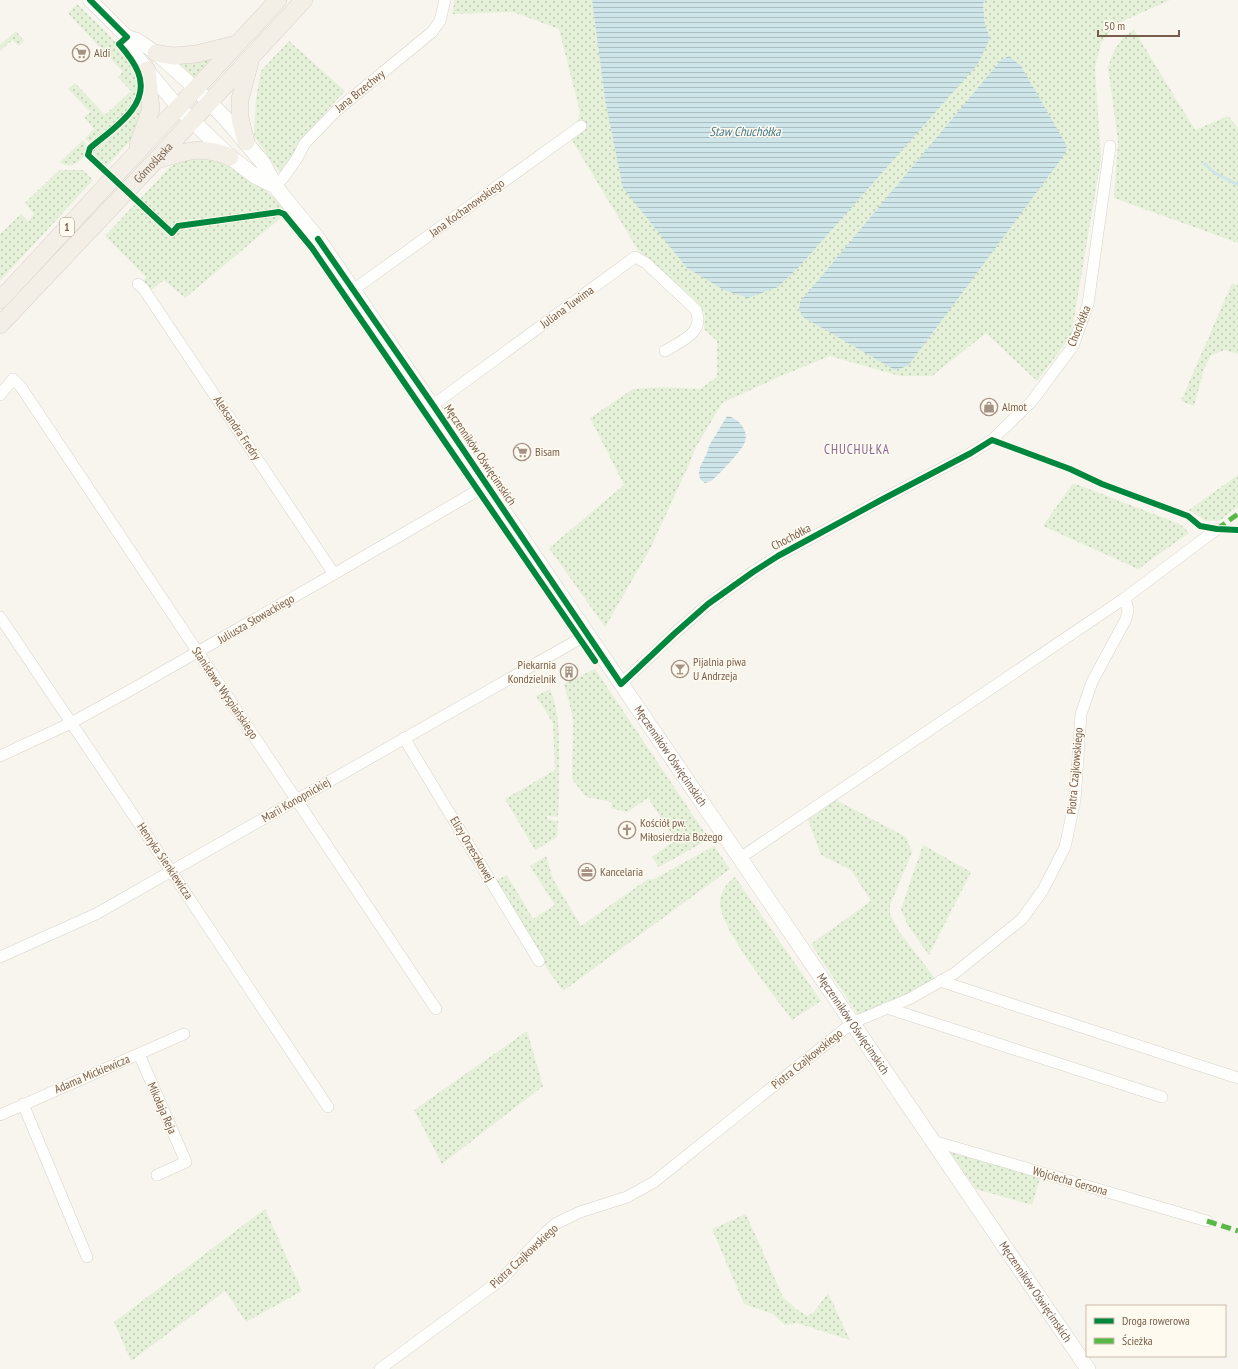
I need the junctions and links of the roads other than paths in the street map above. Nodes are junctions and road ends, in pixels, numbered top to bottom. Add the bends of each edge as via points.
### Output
1 (90, 0) edge
2 (278, 0) edge
3 (304, 0) edge
4 (445, 0) edge
5 (127, 37) junction
6 (237, 44) junction
7 (156, 53) junction
8 (251, 58) junction
9 (147, 70) junction
10 (196, 89) junction
11 (210, 103) junction
12 (178, 108) junction
13 (192, 122) junction
14 (580, 126) dead end
15 (246, 142) junction
16 (1110, 146) dead end
17 (135, 154) junction
18 (230, 157) junction
19 (156, 160) junction
20 (276, 186) junction
21 (138, 284) dead end
22 (353, 290) junction
23 (0, 300) edge
24 (0, 325) edge
25 (665, 351) dead end
26 (0, 395) edge
27 (433, 405) junction
28 (487, 485) junction
29 (1217, 529) dead end
30 (334, 574) junction
31 (1125, 598) junction
32 (0, 617) edge
33 (588, 634) junction
34 (198, 652) junction
35 (622, 684) junction
36 (71, 722) junction
37 (404, 738) junction
38 (0, 756) edge
39 (296, 800) junction
40 (740, 858) junction
41 (171, 871) junction
42 (0, 957) edge
43 (539, 961) dead end
44 (940, 981) junction
45 (887, 1008) junction
46 (436, 1009) dead end
47 (852, 1023) junction
48 (184, 1034) dead end
49 (138, 1054) junction
50 (1238, 1078) edge
51 (1162, 1097) dead end
52 (23, 1104) junction
53 (328, 1107) dead end
54 (0, 1115) edge
55 (933, 1141) junction
56 (157, 1175) dead end
57 (1207, 1221) dead end
58 (87, 1257) dead end
59 (380, 1369) edge
60 (1088, 1369) edge

1 - 5 street, Męczenników Oświęcimskich
2 - 6 main road, Górnośląska / 1
3 - 8 main road, Górnośląska / 1
4 - 20 street, Jana Brzechwy via 440,21 432,32 337,110 304,143 296,160
5 - 7 street, Męczenników Oświęcimskich via 137,40
5 - 9 street, Męczenników Oświęcimskich via 130,46
6 - 7 main road via 196,54 173,56
6 - 10 main road, Górnośląska / 1
7 - 10 street, Męczenników Oświęcimskich
8 - 11 main road, Górnośląska / 1
8 - 15 main road via 240,99 240,118
9 - 12 street, Męczenników Oświęcimskich
9 - 17 main road via 151,109
10 - 11 main road, Męczenników Oświęcimskich
10 - 12 main road, Górnośląska / 1
11 - 13 main road, Górnośląska / 1
11 - 15 main road, Męczenników Oświęcimskich
12 - 13 main road, Męczenników Oświęcimskich
12 - 17 main road, Górnośląska / 1
13 - 18 main road, Męczenników Oświęcimskich
13 - 19 main road, Górnośląska / 1
14 - 22 street, Jana Kochanowskiego
15 - 20 main road, Męczenników Oświęcimskich via 263,163
16 - 35 street, Chochółka via 1088,304 1072,346 1032,401 992,440 971,453 882,499 753,572 708,604
17 - 23 main road, Górnośląska / 1
18 - 19 main road via 212,150 197,150
18 - 20 main road, Męczenników Oświęcimskich via 255,176
19 - 24 main road, Górnośląska / 1
20 - 22 main road, Męczenników Oświęcimskich via 318,239
21 - 30 street, Aleksandra Fredry
22 - 27 main road, Męczenników Oświęcimskich
25 - 27 street, Juliana Tuwima via 693,333 697,328 698,315 696,310 646,263 635,257
26 - 34 street, Stanisława Wyspiańskiego via 13,379 26,394
27 - 28 main road, Męczenników Oświęcimskich
28 - 30 street, Juliusza Słowackiego
28 - 33 main road, Męczenników Oświęcimskich
29 - 31 street
30 - 34 street, Juliusza Słowackiego
31 - 40 street
31 - 44 street, Piotra Czajkowskiego via 1128,610 1126,619 1092,682 1081,714 1075,800 1065,847 1043,890 1022,919 955,973
32 - 36 street, Henryka Sienkiewicza
33 - 35 main road, Męczenników Oświęcimskich
33 - 37 street, Marii Konopnickiej
34 - 36 street, Juliusza Słowackiego
34 - 39 street, Stanisława Wyspiańskiego
35 - 40 main road, Męczenników Oświęcimskich
36 - 38 street, Juliusza Słowackiego
36 - 41 street, Henryka Sienkiewicza
37 - 39 street, Marii Konopnickiej
37 - 43 street, Elizy Orzeszkowej
39 - 41 street, Marii Konopnickiej
39 - 46 street, Stanisława Wyspiańskiego
40 - 47 main road, Męczenników Oświęcimskich
41 - 42 street, Marii Konopnickiej via 96,914
41 - 53 street, Henryka Sienkiewicza
44 - 45 street, Piotra Czajkowskiego
44 - 50 street
45 - 47 street, Piotra Czajkowskiego
45 - 51 street
47 - 55 main road, Męczenników Oświęcimskich
47 - 59 street, Piotra Czajkowskiego via 654,1182 627,1197 580,1212 555,1224 502,1279
48 - 49 street, Adama Mickiewicza
49 - 52 street, Adama Mickiewicza
49 - 56 street, Mikołaja Reja via 186,1162
52 - 54 street, Adama Mickiewicza
52 - 58 street
55 - 57 street, Wojciecha Gersona
55 - 60 main road, Męczenników Oświęcimskich

